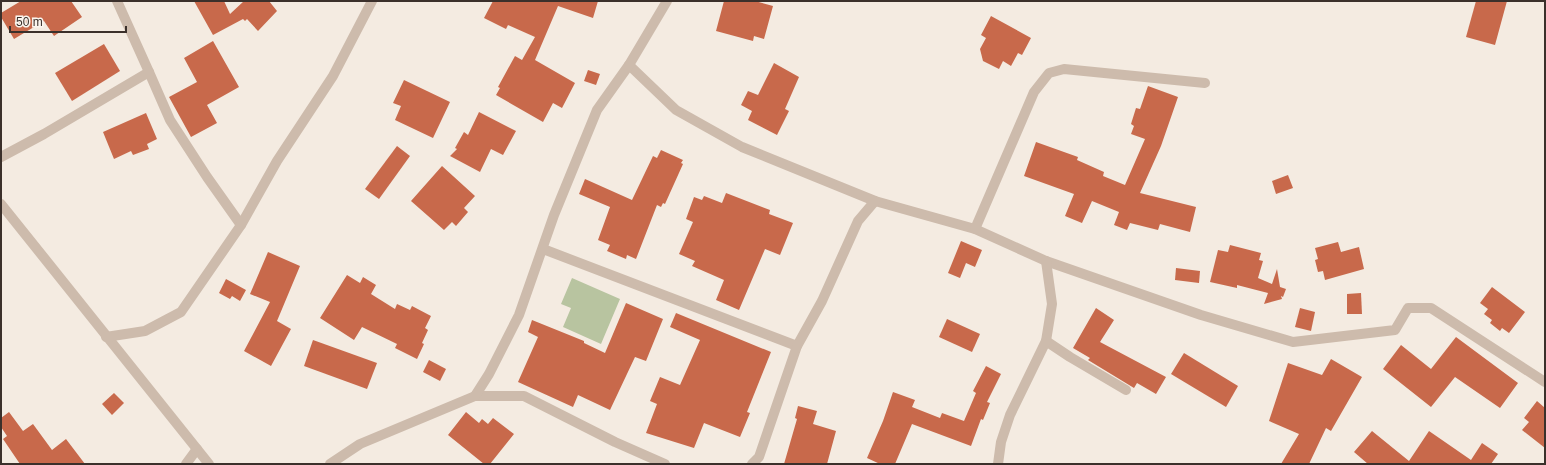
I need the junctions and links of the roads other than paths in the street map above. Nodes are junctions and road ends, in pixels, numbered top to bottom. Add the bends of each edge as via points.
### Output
1 (117, 1) edge
2 (372, 1) edge
3 (667, 1) edge
4 (629, 65) junction
5 (149, 72) junction
6 (1204, 83) dead end
7 (1, 157) edge
8 (875, 201) junction
9 (1, 204) edge
10 (241, 225) junction
11 (975, 229) junction
12 (543, 249) junction
13 (1046, 261) junction
14 (106, 337) junction
15 (1046, 341) junction
16 (797, 346) junction
17 (1545, 382) edge
18 (1126, 390) dead end
19 (474, 396) junction
20 (197, 449) junction
21 (186, 464) edge
22 (209, 464) edge
23 (330, 464) edge
24 (665, 464) edge
25 (752, 464) edge
26 (998, 464) edge

1 - 5 street
2 - 10 street via 333,76 277,161
3 - 4 street
4 - 8 street via 676,110 742,147
4 - 12 street via 597,110 554,215
5 - 7 street
5 - 10 street via 170,120
6 - 11 street via 1064,69 1049,74 1034,92
8 - 11 street
8 - 16 street via 858,221 822,301
9 - 14 street
10 - 14 street via 181,312 145,331
11 - 13 street
12 - 16 street
12 - 19 street via 519,315 489,374
13 - 15 street via 1052,304
13 - 17 street via 1201,314 1293,342 1395,330 1408,308 1431,308
14 - 20 street
15 - 18 street
15 - 26 street via 1010,415 1001,442
16 - 25 street via 758,456
19 - 23 street via 360,444
19 - 24 street via 524,396
20 - 21 street
20 - 22 street

